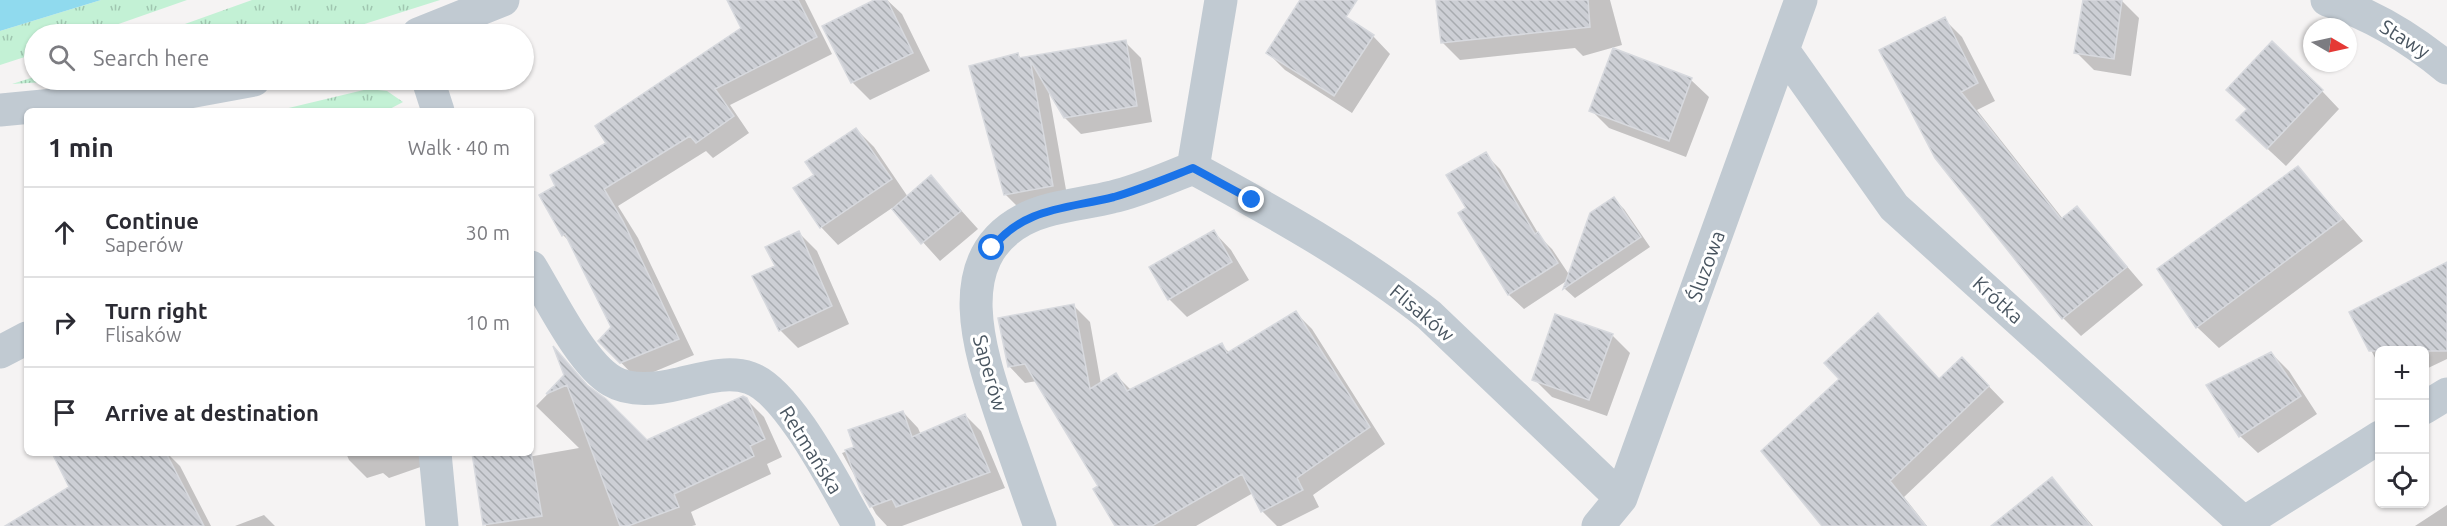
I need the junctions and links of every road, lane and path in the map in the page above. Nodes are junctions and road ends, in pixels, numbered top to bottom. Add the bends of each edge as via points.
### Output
1 (503, 0) edge
2 (1221, 0) edge
3 (1802, 0) edge
4 (2327, 0) edge
5 (443, 24) edge
6 (1782, 50) junction
7 (2447, 68) edge
8 (200, 90) edge
9 (0, 110) edge
10 (1193, 168) junction
11 (534, 272) edge
12 (24, 340) edge
13 (0, 352) edge
14 (2447, 394) edge
15 (2429, 405) edge
16 (2375, 440) edge
17 (435, 456) edge
18 (1621, 498) junction
19 (2241, 524) edge
20 (442, 526) edge
21 (859, 526) edge
22 (1040, 526) edge
23 (1598, 526) edge

1 - 5 street
2 - 10 street
3 - 6 street, Śluzowa
4 - 7 street, Stawy via 2393,30
6 - 18 street, Śluzowa
6 - 19 street, Krótka via 1894,207
8 - 9 street
10 - 18 street, Flisaków via 1252,200 1404,295
10 - 22 street, Saperów via 1115,196 1025,218 1006,231 981,271 976,324 982,358
11 - 21 street, Retmańska via 595,368 613,382 663,388 724,375 750,378 773,392 794,418
12 - 13 street
14 - 15 street
16 - 19 street
17 - 20 street
18 - 23 street, Śluzowa

